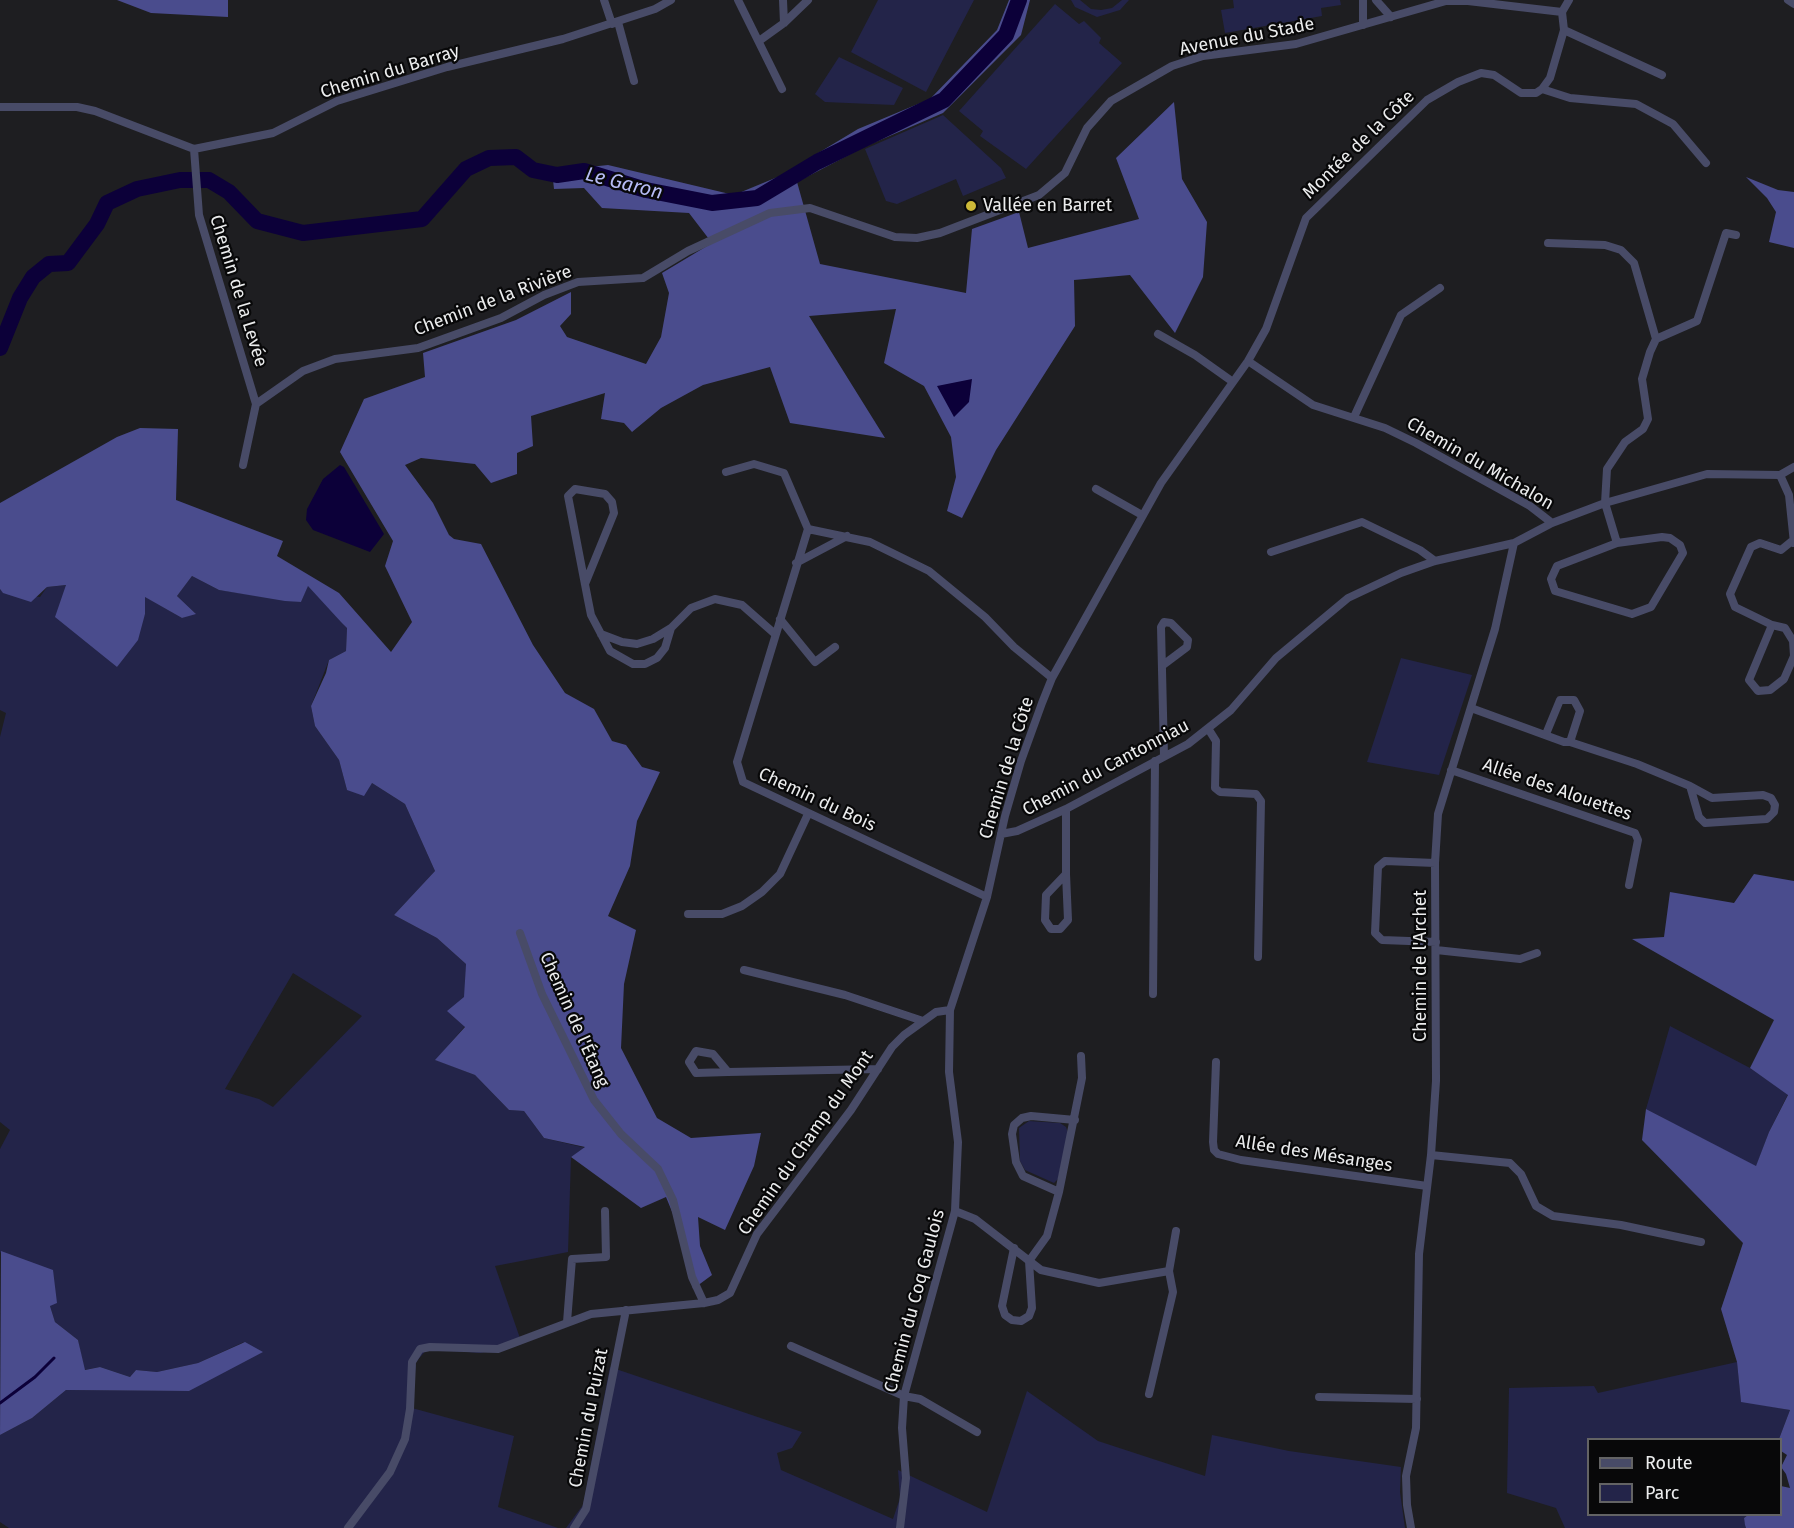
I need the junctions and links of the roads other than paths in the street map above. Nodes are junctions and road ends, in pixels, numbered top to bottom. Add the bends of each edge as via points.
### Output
1 (604, 0) edge
2 (671, 0) edge
3 (738, 0) edge
4 (783, 0) edge
5 (808, 0) edge
6 (1363, 0) edge
7 (1376, 0) edge
8 (1569, 0) edge
9 (1788, 0) edge
10 (1794, 4) edge
11 (1562, 12) junction
12 (1391, 17) junction
13 (615, 23) junction
14 (784, 23) junction
15 (1363, 25) junction
16 (1564, 30) junction
17 (759, 41) junction
18 (1662, 75) dead end
19 (634, 81) dead end
20 (783, 89) dead end
21 (1542, 89) junction
22 (0, 107) edge
23 (194, 150) junction
24 (1706, 163) dead end
25 (810, 208) joint
26 (1736, 235) dead end
27 (1548, 243) dead end
28 (1440, 288) dead end
29 (1158, 334) dead end
30 (1656, 339) junction
31 (1248, 361) junction
32 (1233, 382) junction
33 (256, 404) junction
34 (1354, 417) junction
35 (243, 465) dead end
36 (1794, 467) edge
37 (726, 472) dead end
38 (1780, 475) junction
39 (1096, 489) dead end
40 (1605, 503) junction
41 (1142, 515) junction
42 (1552, 523) junction
43 (808, 529) junction
44 (847, 536) junction
45 (1793, 542) edge
46 (1514, 543) junction
47 (1617, 543) junction
48 (1271, 552) dead end
49 (1435, 561) junction
50 (796, 563) junction
51 (585, 584) junction
52 (780, 619) junction
53 (1772, 625) junction
54 (672, 628) junction
55 (601, 634) junction
56 (775, 634) junction
57 (835, 647) dead end
58 (1163, 665) junction
59 (1052, 678) junction
60 (1471, 708) junction
61 (1209, 730) junction
62 (1546, 734) junction
63 (1570, 742) junction
64 (1164, 756) junction
65 (1155, 760) junction
66 (1451, 770) junction
67 (1690, 786) junction
68 (1066, 809) junction
69 (808, 814) junction
70 (1001, 834) junction
71 (1435, 863) junction
72 (1066, 874) junction
73 (1629, 885) dead end
74 (987, 897) junction
75 (688, 914) dead end
76 (520, 933) dead end
77 (1436, 946) junction
78 (1537, 953) dead end
79 (1258, 957) dead end
80 (744, 970) dead end
81 (1153, 994) dead end
82 (950, 1010) junction
83 (923, 1021) junction
84 (1081, 1056) dead end
85 (1216, 1062) dead end
86 (878, 1069) junction
87 (728, 1072) junction
88 (1075, 1120) junction
89 (1431, 1155) junction
90 (1426, 1186) junction
91 (1059, 1192) junction
92 (604, 1211) dead end
93 (955, 1211) junction
94 (1176, 1231) dead end
95 (1701, 1242) dead end
96 (1014, 1248) junction
97 (1029, 1261) junction
98 (1169, 1271) junction
99 (704, 1303) junction
100 (627, 1310) junction
101 (567, 1322) junction
102 (791, 1347) dead end
103 (1149, 1394) dead end
104 (904, 1396) junction
105 (1319, 1397) dead end
106 (1417, 1399) junction
107 (977, 1432) dead end
108 (348, 1528) edge
109 (574, 1528) edge
110 (900, 1528) edge
111 (1411, 1528) edge

1 - 13 street
2 - 13 street, Chemin du Barray
3 - 17 street
4 - 14 street
5 - 14 street
6 - 15 street
7 - 12 street
8 - 11 street
9 - 10 street
11 - 12 street, Avenue du Stade via 1446,1
11 - 16 street
12 - 15 street, Avenue du Stade
13 - 19 street
13 - 23 street, Chemin du Barray via 447,67 337,101 266,135
14 - 17 street
15 - 25 street, Avenue du Stade via 1296,44 1203,56 1172,66 1099,112 1065,173 1039,195 940,233 896,237
16 - 18 street
16 - 21 street via 1550,78
17 - 20 street
21 - 24 street via 1570,98 1636,104 1673,123
21 - 31 street, Montée de la Côte via 1521,93 1494,75 1482,73 1458,82 1419,107 1306,218 1270,320
22 - 23 street via 77,107
23 - 33 street, Chemin de la Levée via 199,215
25 - 33 street, Chemin de la Rivière via 770,213 731,229 643,278 578,282 501,318 418,348 335,359 303,371
26 - 30 street via 1726,233 1697,321
27 - 30 street via 1605,245 1621,250 1634,264
28 - 34 street via 1401,315
29 - 32 street
30 - 40 street via 1642,379 1648,419 1643,429 1625,442 1607,470
31 - 32 street, Chemin de la Côte
31 - 34 street, Chemin du Michalon via 1313,405
32 - 41 street, Chemin de la Côte via 1173,463
33 - 35 street
34 - 42 street, Chemin du Michalon via 1385,428 1470,471
36 - 38 street
37 - 43 street via 754,464 784,473
38 - 40 street, Chemin du Michalon via 1707,474
38 - 45 street via 1789,495
39 - 41 street
40 - 42 street, Chemin du Michalon
40 - 47 street
41 - 59 street, Chemin de la Côte
42 - 46 street, Chemin du Cantonniau
43 - 44 street
43 - 50 street, Chemin du Bois
44 - 50 street
44 - 59 street via 870,542 929,572
45 - 53 street via 1781,550 1760,543 1751,547 1730,594 1736,607
46 - 49 street, Chemin du Cantonniau
46 - 60 street, Chemin de l'Archet via 1495,628
47 - 47 street via 1557,566 1551,579 1555,591 1632,614 1651,607 1683,553 1680,545 1662,537
48 - 49 street via 1362,522
49 - 61 street, Chemin du Cantonniau via 1348,598 1276,658
50 - 52 street, Chemin du Bois
51 - 51 street via 614,513 605,494 575,489 568,496
51 - 55 street via 591,615
52 - 56 street, Chemin du Bois
52 - 57 street via 815,662
53 - 53 street via 1749,680 1758,690 1770,690 1784,679 1794,656 1793,641 1785,628
54 - 55 street via 637,644
54 - 55 street via 665,648 645,664 620,659 610,651
54 - 56 street via 690,608 715,599 742,605
56 - 69 street, Chemin du Bois via 737,762 743,782
58 - 58 street via 1161,627 1164,622 1171,623 1188,640 1187,647
58 - 64 street
59 - 70 street, Chemin de la Côte via 1021,761
60 - 62 street
60 - 66 street, Chemin de l'Archet
61 - 64 street, Chemin du Cantonniau
61 - 79 street via 1216,741 1215,788 1220,792 1256,794 1261,801
62 - 63 street
62 - 63 street via 1560,700 1574,700 1580,711
63 - 67 street
64 - 65 street, Chemin du Cantonniau
65 - 68 street, Chemin du Cantonniau
65 - 81 street
66 - 71 street, Chemin de l'Archet via 1438,814
66 - 73 street, Allée des Alouettes via 1635,833 1638,840
67 - 67 street via 1699,817 1705,823 1767,819 1774,812 1771,798 1763,795 1712,798
68 - 70 street, Chemin du Cantonniau
68 - 72 street
69 - 74 street, Chemin du Bois
69 - 75 street via 780,874 762,892 722,914
70 - 74 street, Chemin de la Côte
71 - 77 street, Chemin de l'Archet
71 - 77 street via 1385,861 1378,867 1375,933 1382,940
72 - 72 street via 1046,895 1045,920 1052,929 1060,929 1068,920
74 - 82 street, Chemin de la Côte
76 - 99 street, Chemin de l'Étang via 542,994 594,1100 621,1134 658,1169 673,1200 692,1277
77 - 78 street via 1520,959
77 - 89 street, Chemin de l'Archet via 1436,1081
80 - 83 street via 845,995
82 - 83 street, Chemin du Champ du Mont via 936,1012
82 - 93 street, Chemin du Coq Gaulois via 949,1072 958,1142
83 - 86 street, Chemin du Champ du Mont via 892,1047
84 - 88 street via 1082,1078
85 - 90 street, Allée des Mésanges via 1213,1142 1218,1154
86 - 87 street
86 - 99 street, Chemin du Champ du Mont via 757,1234 730,1293
87 - 87 street via 713,1054 696,1051 689,1062 696,1073
88 - 91 street
88 - 91 street via 1031,1116 1014,1125 1016,1162 1023,1176
89 - 90 street, Chemin de l'Archet
89 - 95 street via 1510,1163 1521,1174 1536,1206 1547,1214
90 - 106 street, Chemin de l'Archet via 1419,1254
91 - 97 street via 1047,1236
92 - 101 street via 606,1257 572,1259
93 - 96 street via 975,1219
93 - 104 street, Chemin du Coq Gaulois
94 - 98 street
96 - 97 street
96 - 97 street via 1002,1306 1012,1320 1021,1321 1032,1308
97 - 98 street via 1041,1270 1099,1283
98 - 103 street via 1173,1292
99 - 100 street, Chemin du Champ du Mont
100 - 101 street, Chemin du Champ du Mont via 591,1314
100 - 109 street, Chemin du Puizat via 586,1509
101 - 108 street, Chemin du Champ du Mont via 498,1349 420,1349 412,1362 405,1440 390,1472
102 - 104 street
104 - 107 street via 920,1399
104 - 110 street, Chemin du Coq Gaulois via 906,1478
105 - 106 street
106 - 111 street, Chemin de l'Archet via 1406,1489

